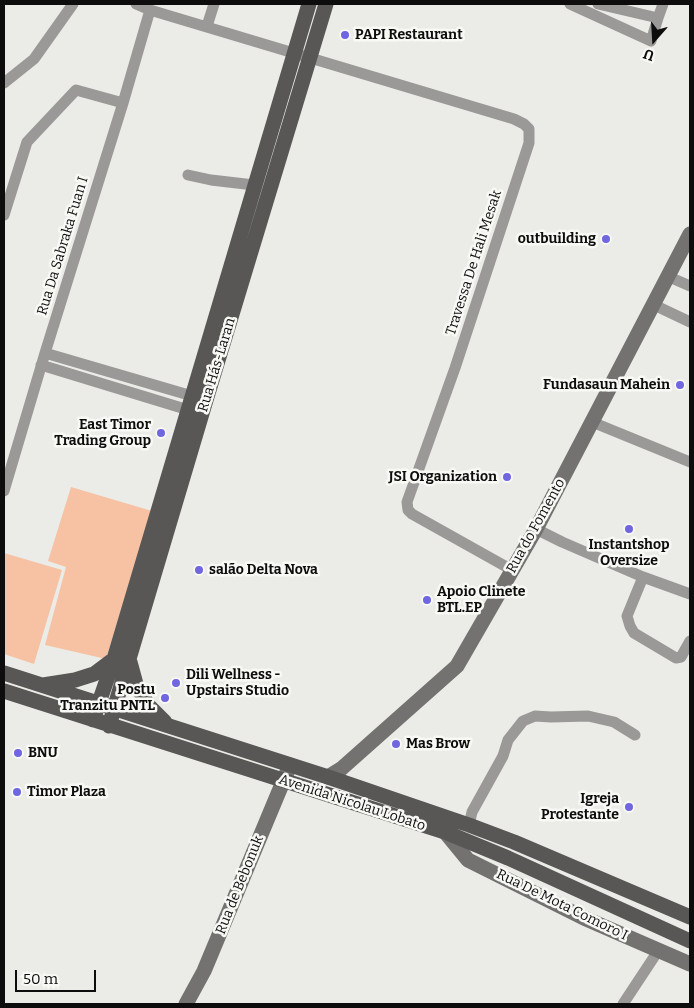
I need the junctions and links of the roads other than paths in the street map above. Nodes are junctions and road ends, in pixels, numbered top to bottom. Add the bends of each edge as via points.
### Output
1 (73, 4) edge
2 (136, 4) edge
3 (214, 4) edge
4 (309, 4) edge
5 (326, 4) edge
6 (570, 4) edge
7 (598, 4) edge
8 (663, 4) edge
9 (150, 10) junction
10 (658, 18) junction
11 (207, 26) junction
12 (294, 53) junction
13 (311, 57) junction
14 (4, 83) edge
15 (123, 103) junction
16 (188, 175) dead end
17 (254, 185) junction
18 (4, 215) edge
19 (690, 234) edge
20 (667, 276) junction
21 (690, 286) edge
22 (652, 304) junction
23 (690, 322) edge
24 (45, 353) junction
25 (41, 365) junction
26 (197, 405) junction
27 (598, 424) junction
28 (690, 462) edge
29 (4, 491) edge
30 (536, 528) junction
31 (512, 570) junction
32 (643, 577) junction
33 (690, 594) edge
34 (690, 641) edge
35 (114, 659) junction
36 (130, 662) junction
37 (4, 674) edge
38 (39, 685) junction
39 (4, 691) edge
40 (98, 704) junction
41 (115, 708) junction
42 (93, 720) junction
43 (168, 725) junction
44 (110, 726) junction
45 (635, 735) dead end
46 (290, 765) junction
47 (328, 777) junction
48 (283, 781) junction
49 (469, 825) junction
50 (444, 832) junction
51 (690, 917) edge
52 (690, 941) edge
53 (658, 951) junction
54 (690, 964) edge
55 (186, 1004) edge
56 (623, 1004) edge

1 - 14 street via 34,59
2 - 9 street
3 - 11 street
4 - 12 main road, Rua Hás-Laran
5 - 13 main road, Rua Hás-Laran
6 - 10 street via 651,41
7 - 10 street
8 - 10 street
9 - 11 street
9 - 15 street, Rua Da Sabraka Fuan I
11 - 12 street
12 - 13 street
12 - 17 main road, Rua Hás-Laran
13 - 26 main road, Rua Hás-Laran
13 - 31 street, Travessa De Hali Mesak via 514,119 529,129 529,144 407,502 412,514
15 - 18 street via 76,90 27,142
15 - 24 street, Rua Da Sabraka Fuan I
16 - 17 street
17 - 26 main road, Rua Hás-Laran
19 - 20 street, Rua do Fomento
20 - 21 street
20 - 22 street, Rua do Fomento
22 - 23 street
22 - 27 street, Rua do Fomento
24 - 25 street, Rua Da Sabraka Fuan I
24 - 26 street
25 - 26 street
25 - 29 street, Rua Da Sabraka Fuan I
26 - 35 main road, Rua Hás-Laran
26 - 36 main road, Rua Hás-Laran
27 - 28 street
27 - 30 street, Rua do Fomento
30 - 31 street, Rua do Fomento
30 - 32 street
31 - 47 street, Rua do Fomento via 457,666
32 - 33 street
32 - 34 street via 627,616 634,633 676,658 681,657
35 - 38 main road via 94,674
35 - 40 main road, Rua Hás-Laran
36 - 41 main road, Rua Hás-Laran
36 - 43 main road via 136,684 148,706
37 - 38 main road, Avenida Nicolau Lobato
38 - 40 main road, Avenida Nicolau Lobato
39 - 42 main road, Avenida Nicolau Lobato
40 - 41 main road, Avenida Nicolau Lobato
40 - 42 main road, Rua Hás-Laran
41 - 43 main road, Avenida Nicolau Lobato
41 - 44 main road, Rua Hás-Laran
42 - 44 main road, Avenida Nicolau Lobato
43 - 46 main road, Avenida Nicolau Lobato
44 - 48 main road, Avenida Nicolau Lobato
45 - 49 street via 614,722 588,716 535,716 523,721 508,740 503,756 472,812
46 - 47 main road, Avenida Nicolau Lobato
46 - 48 street, Rua de Bebonuk
47 - 49 main road, Avenida Nicolau Lobato
48 - 50 main road, Avenida Nicolau Lobato
48 - 55 street, Rua de Bebonuk via 204,971
49 - 51 main road, Avenida Nicolau Lobato
50 - 52 main road, Avenida Nicolau Lobato
50 - 53 street, Rua De Mota Comoro I via 468,860
53 - 54 street, Rua De Mota Comoro I
53 - 56 street

